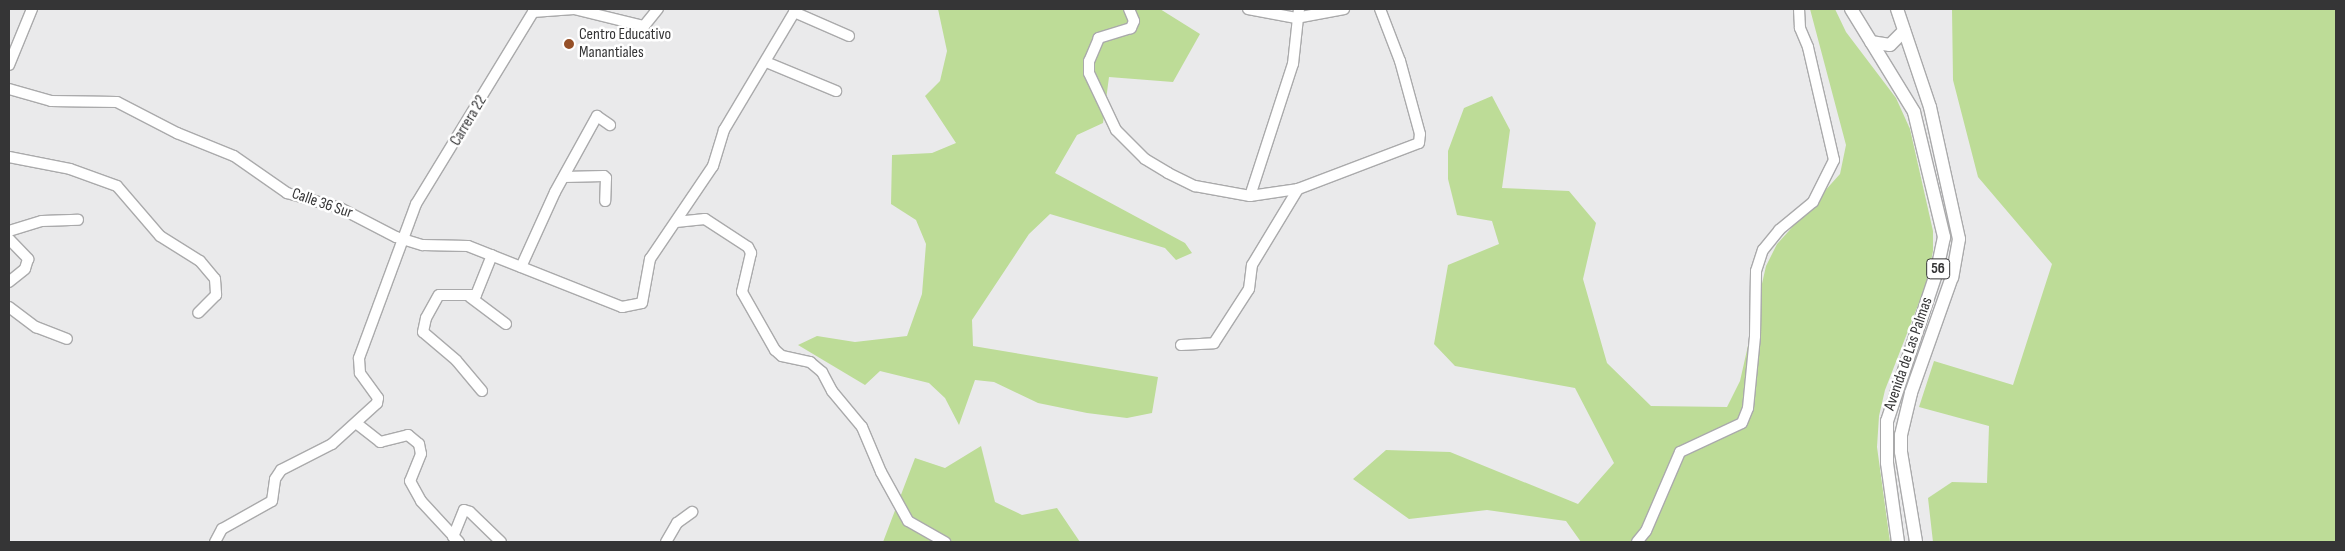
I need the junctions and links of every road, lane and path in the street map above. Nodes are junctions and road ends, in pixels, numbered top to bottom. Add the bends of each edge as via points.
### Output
1 (32, 9) edge
2 (658, 9) edge
3 (1129, 9) edge
4 (1248, 9) edge
5 (1344, 9) edge
6 (1380, 9) edge
7 (1799, 9) edge
8 (1851, 9) edge
9 (1897, 9) edge
10 (795, 10) edge
11 (1297, 13) edge
12 (1904, 32) junction
13 (849, 36) dead end
14 (1871, 42) junction
15 (766, 62) junction
16 (9, 65) edge
17 (9, 89) edge
18 (836, 91) dead end
19 (610, 125) dead end
20 (9, 157) edge
21 (564, 176) junction
22 (1298, 190) junction
23 (1250, 196) junction
24 (605, 201) dead end
25 (78, 220) dead end
26 (676, 222) junction
27 (9, 231) edge
28 (9, 239) edge
29 (403, 240) junction
30 (492, 255) junction
31 (521, 267) junction
32 (9, 282) edge
33 (470, 297) junction
34 (9, 307) edge
35 (198, 312) dead end
36 (506, 324) dead end
37 (67, 339) dead end
38 (1181, 345) dead end
39 (482, 391) dead end
40 (356, 423) junction
41 (692, 512) dead end
42 (456, 540) edge
43 (215, 542) edge
44 (501, 542) edge
45 (666, 542) edge
46 (945, 542) edge
47 (1636, 542) edge
48 (1898, 542) edge
49 (1916, 542) edge

1 - 16 street
2 - 29 street, Carrera 22 via 644,26 574,9 533,12 416,204
3 - 23 street via 1134,21 1131,28 1098,38 1089,61 1089,73 1116,130 1145,159 1168,173 1195,186
4 - 11 street
5 - 11 street
6 - 22 street via 1400,61 1420,134 1419,143
7 - 47 street via 1800,28 1808,47 1834,160 1812,202 1779,230 1763,250 1756,270 1755,336 1748,408 1742,423 1680,452 1646,531
8 - 14 main road, Avenida de Las Palmas / 56
9 - 12 main road, Avenida de Las Palmas / 56
10 - 13 street
10 - 15 street
11 - 23 street via 1293,64
12 - 14 main road via 1890,45
12 - 49 main road, Avenida de Las Palmas / 56 via 1930,108 1959,239 1952,277 1911,393 1901,435
14 - 48 main road, Avenida de Las Palmas / 56 via 1914,112 1944,238 1936,274 1887,421 1886,455
15 - 18 street
15 - 26 street via 724,130 713,166
17 - 29 street, Calle 36 Sur via 51,101 103,100 132,108 177,133 234,156 287,193 340,208
19 - 21 street via 597,116
20 - 35 street via 70,169 117,186 160,236 200,261 215,279 216,295
21 - 24 street via 604,176
21 - 31 street
22 - 23 street
22 - 38 street via 1252,266 1249,289 1214,343
25 - 27 street via 42,221
26 - 31 street, Calle 36 Sur via 650,259 642,303 622,307 608,304
26 - 46 street via 705,219 748,247 751,253 742,292 775,350 782,356 810,362 822,372 832,391 862,427 881,472 908,521
28 - 32 street via 28,259 25,269
29 - 30 street, Calle 36 Sur via 423,245 468,246
29 - 40 street, Carrera 22 via 360,358 360,373 378,398 377,403
30 - 31 street, Calle 36 Sur
30 - 33 street via 478,293
33 - 36 street
33 - 39 street via 439,295 426,318 423,332 456,360
34 - 37 street via 36,327
40 - 42 street via 380,442 408,435 419,444 421,454 410,481 421,501
40 - 43 street via 332,444 281,470 275,479 272,501 222,529
41 - 45 street via 677,523
42 - 44 street via 464,510

